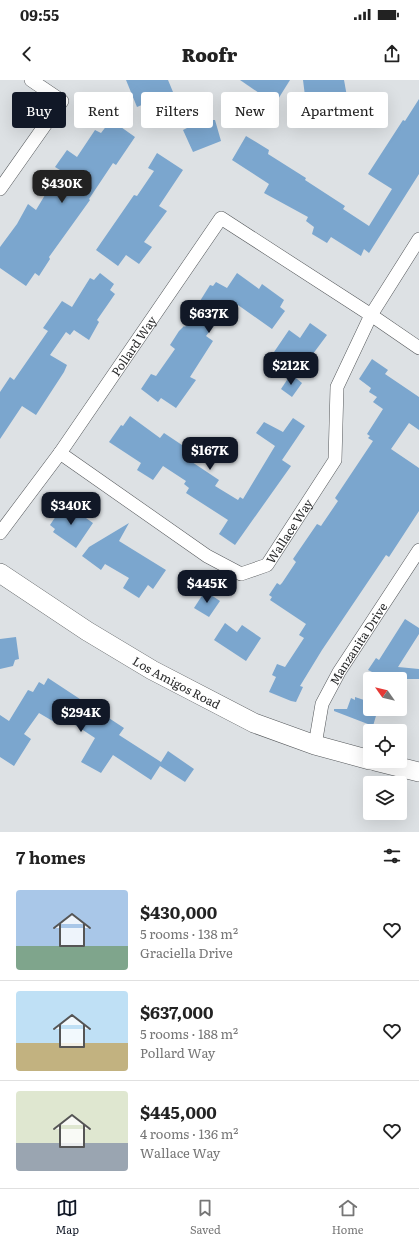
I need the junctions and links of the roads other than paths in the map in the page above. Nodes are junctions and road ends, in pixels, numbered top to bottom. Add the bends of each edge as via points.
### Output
1 (31, 80) edge
2 (0, 189) edge
3 (419, 239) edge
4 (371, 315) junction
5 (419, 348) edge
6 (60, 453) junction
7 (0, 533) edge
8 (419, 550) edge
9 (0, 573) edge
10 (315, 745) junction
11 (363, 758) edge
12 (403, 768) edge
13 (419, 772) edge

1 - 2 street via 62,101
3 - 4 street
4 - 5 street
4 - 6 street, Pollard Way via 221,218
4 - 6 street, Wallace Way via 338,387 335,460 267,565 241,574 207,556
6 - 7 street, Pollard Way
8 - 10 street, Manzanita Drive via 339,672 322,704
9 - 10 street, Los Amigos Road via 87,631 152,670 254,723
10 - 11 street, Los Amigos Road
12 - 13 street

